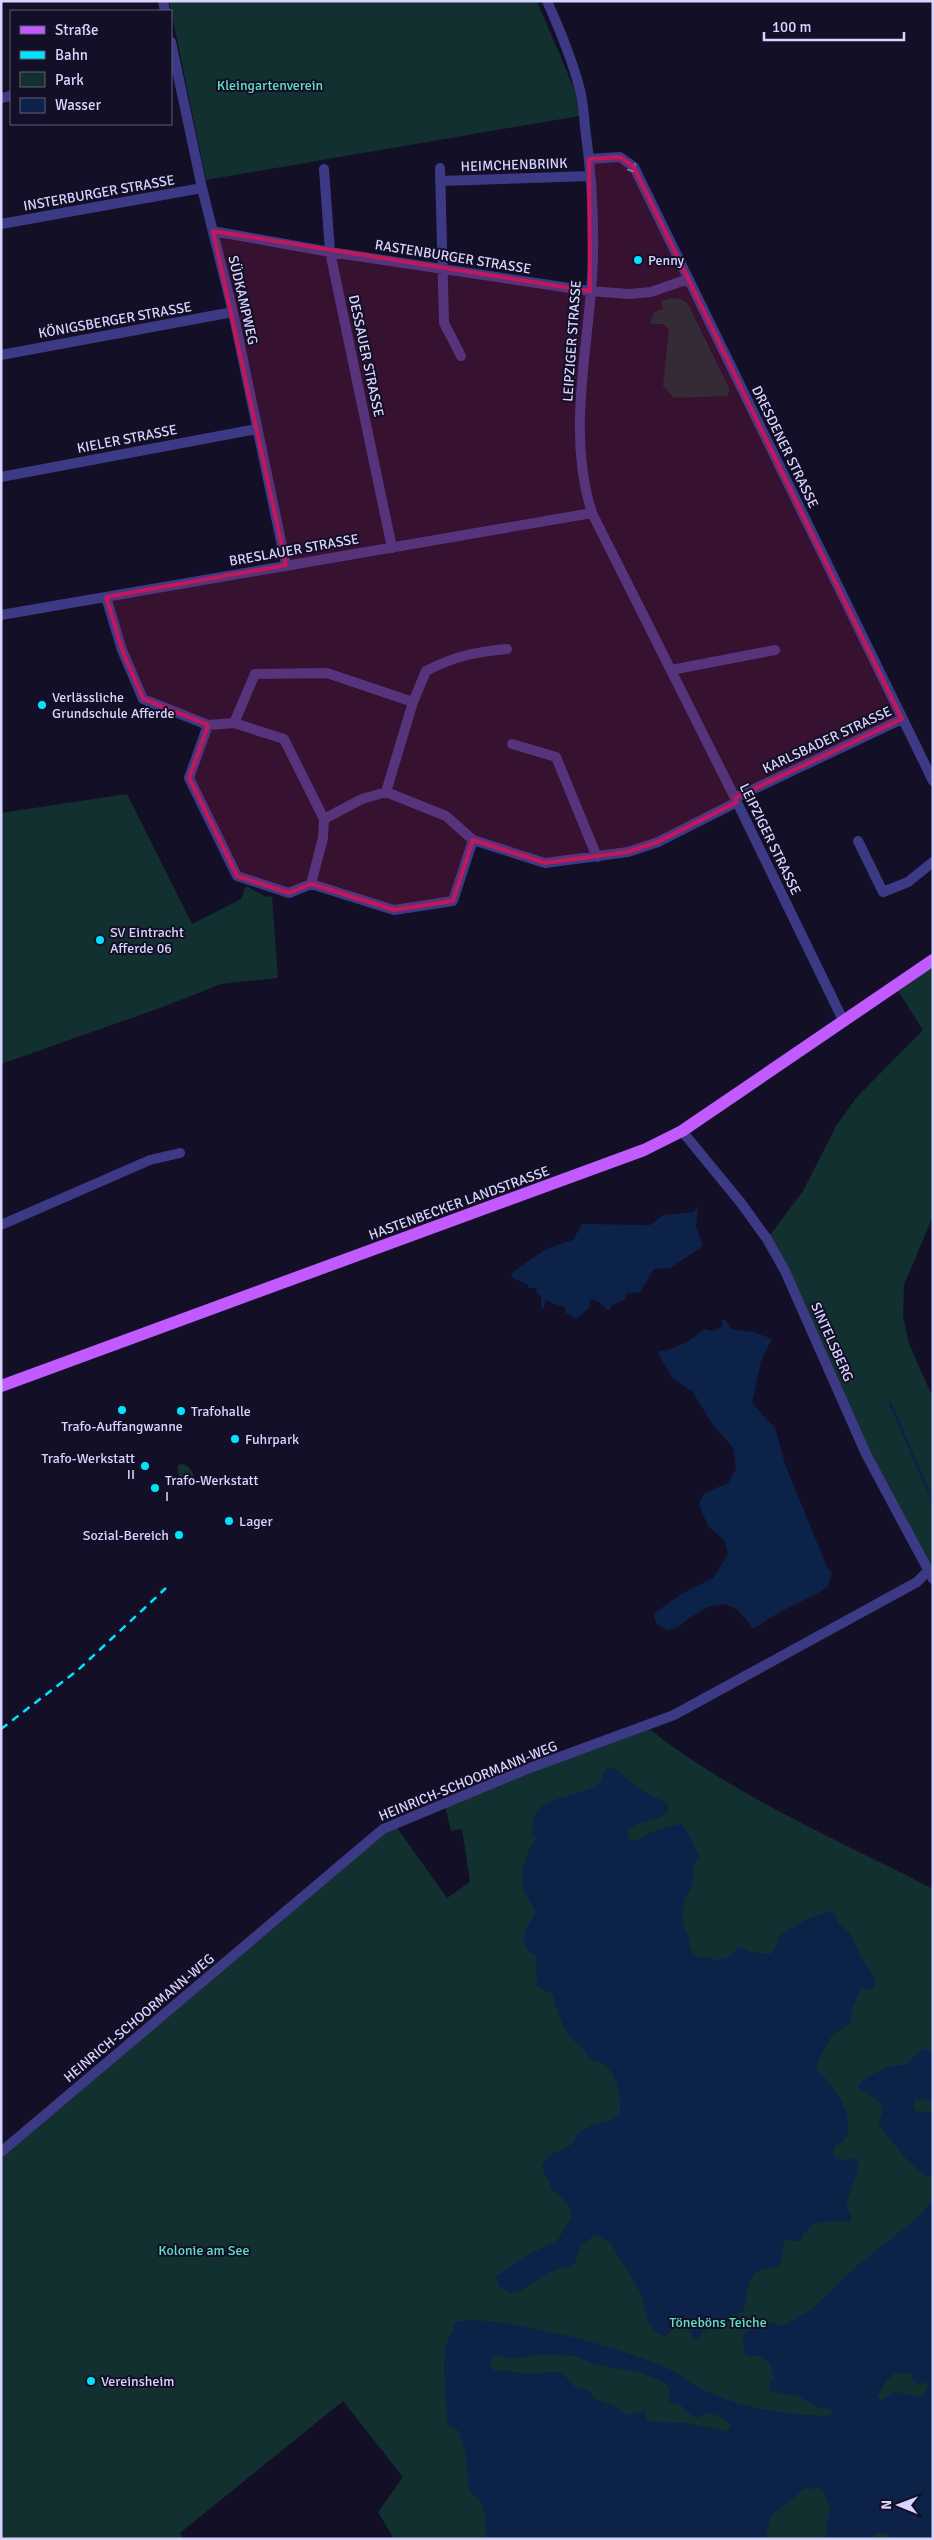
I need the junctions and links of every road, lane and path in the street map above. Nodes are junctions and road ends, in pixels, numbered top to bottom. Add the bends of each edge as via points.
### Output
1 (546, 1) edge
2 (172, 50) edge
3 (174, 66) edge
4 (589, 159) junction
5 (440, 168) dead end
6 (324, 169) dead end
7 (590, 176) junction
8 (440, 181) junction
9 (202, 188) junction
10 (1, 224) edge
11 (213, 232) junction
12 (330, 252) junction
13 (442, 269) junction
14 (688, 279) junction
15 (590, 291) junction
16 (233, 312) junction
17 (1, 355) edge
18 (461, 356) dead end
19 (257, 428) junction
20 (1, 477) edge
21 (592, 513) junction
22 (392, 548) junction
23 (286, 565) junction
24 (106, 597) junction
25 (1, 615) edge
26 (507, 649) dead end
27 (775, 650) dead end
28 (671, 670) junction
29 (413, 702) junction
30 (902, 719) junction
31 (234, 723) junction
32 (208, 725) junction
33 (512, 744) dead end
34 (933, 781) edge
35 (386, 792) junction
36 (736, 800) junction
37 (324, 818) junction
38 (473, 840) junction
39 (858, 841) dead end
40 (597, 857) junction
41 (933, 862) edge
42 (311, 884) junction
43 (933, 960) edge
44 (843, 1020) junction
45 (682, 1131) junction
46 (180, 1153) dead end
47 (1, 1225) edge
48 (1, 1386) edge
49 (930, 1576) edge
50 (1, 2152) edge

1 - 4 street, LEIPZIGER STRASSE via 561,33 581,92
2 - 3 street, SÜDKAMPWEG
3 - 9 street, SÜDKAMPWEG
4 - 7 street, LEIPZIGER STRASSE
4 -> 14 street, DRESDENER STRASSE via 620,157 634,167
5 - 8 street
6 - 12 street, DESSAUER STRASSE
7 - 8 street, HEIMCHENBRINK
7 - 15 street, LEIPZIGER STRASSE via 593,256
8 - 13 street
9 - 10 street, INSTERBURGER STRASSE
9 - 11 street, SÜDKAMPWEG
11 - 12 street, RASTENBURGER STRASSE
11 - 16 street, SÜDKAMPWEG
12 - 13 street, RASTENBURGER STRASSE
12 - 22 street, DESSAUER STRASSE
13 - 15 street, RASTENBURGER STRASSE
13 - 18 street via 444,323
14 - 15 street, RASTENBURGER STRASSE via 651,292
14 - 30 street, DRESDENER STRASSE
15 - 21 street, LEIPZIGER STRASSE via 580,435 587,499
16 - 17 street, KÖNIGSBERGER STRASSE
16 - 19 street, SÜDKAMPWEG
19 - 20 street, KIELER STRASSE
19 - 23 street, SÜDKAMPWEG
21 - 22 street, BRESLAUER STRASSE
21 - 28 street, LEIPZIGER STRASSE
22 - 23 street, BRESLAUER STRASSE
23 - 24 street, BRESLAUER STRASSE
24 - 25 street, BRESLAUER STRASSE
24 - 32 street via 122,650 143,699
26 - 29 street via 473,652 426,671
27 - 28 street
28 - 36 street, LEIPZIGER STRASSE
29 - 31 street via 327,674 255,674
29 - 35 street
30 - 34 street, DRESDENER STRASSE
30 - 36 street, KARLSBADER STRASSE
31 - 32 street
31 - 37 street via 284,739
32 - 42 street via 190,778 237,876 289,893
33 - 40 street via 556,757
35 - 37 street via 362,799
35 - 38 street via 446,816
36 - 40 street, KARLSBADER STRASSE via 658,842 628,852
36 - 44 street, LEIPZIGER STRASSE
37 - 42 street via 323,838
38 - 40 street, KARLSBADER STRASSE via 544,863
38 - 42 street via 453,901 394,910
39 - 41 street via 883,892 908,882
43 - 44 main road, HASTENBECKER LANDSTRASSE
44 - 45 main road, HASTENBECKER LANDSTRASSE
45 - 48 main road, HASTENBECKER LANDSTRASSE via 603,1167
45 - 49 street, SINTELSBERG via 741,1203 785,1271 866,1454
46 - 47 street via 150,1160
49 - 50 street, HEINRICH-SCHOORMANN-WEG via 674,1715 527,1769 383,1829

